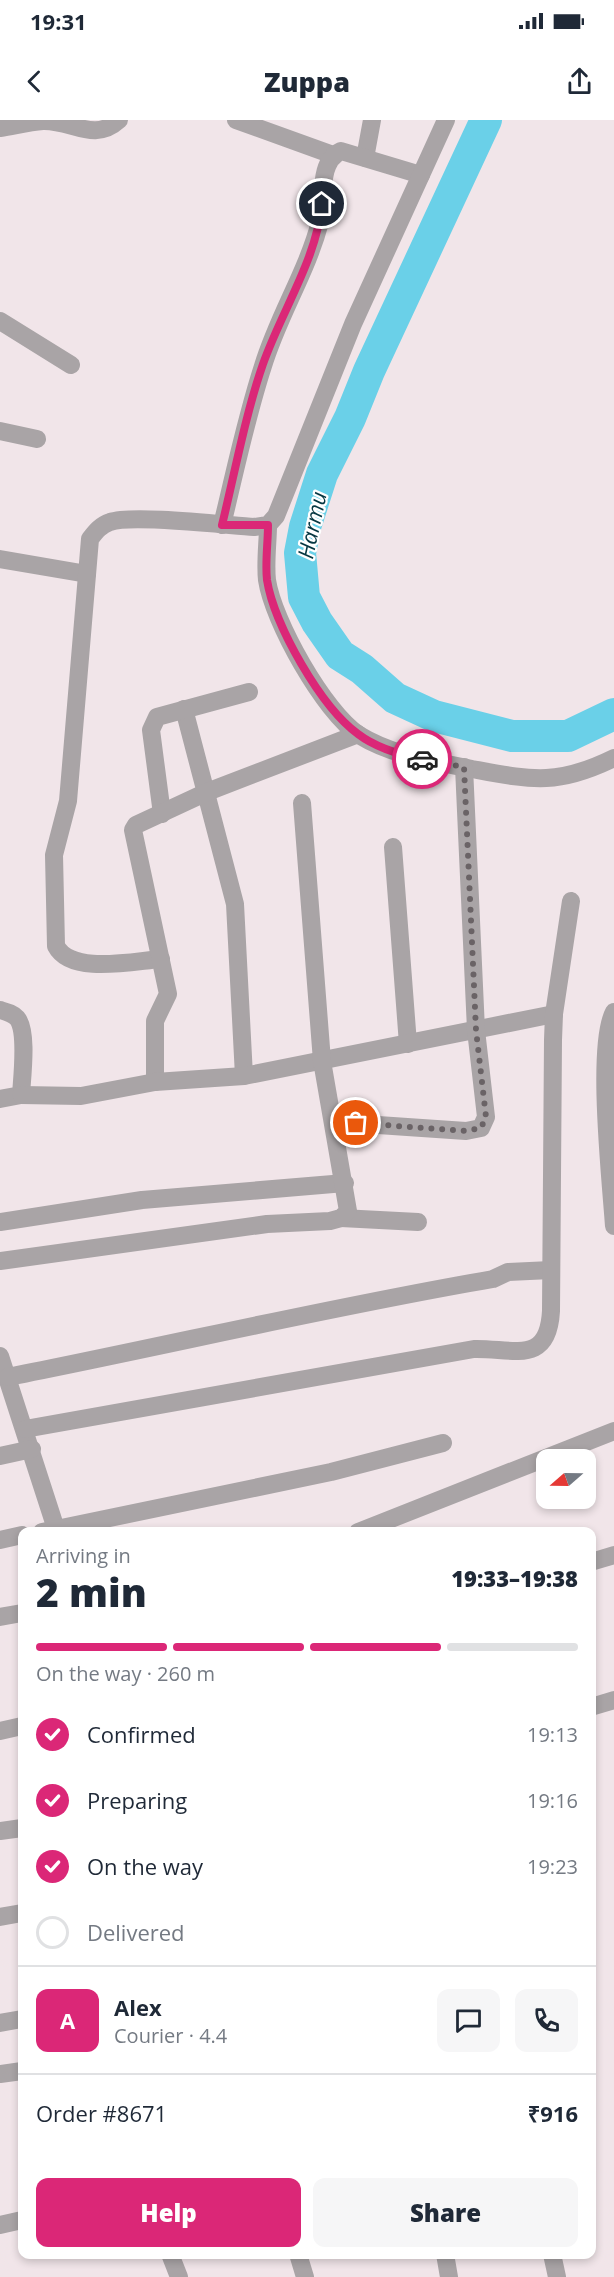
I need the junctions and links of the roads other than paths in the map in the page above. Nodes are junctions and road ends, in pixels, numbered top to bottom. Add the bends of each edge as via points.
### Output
1 (119, 120) edge
2 (236, 120) edge
3 (372, 120) edge
4 (446, 120) edge
5 (94, 126) edge
6 (0, 128) edge
7 (333, 154) junction
8 (365, 158) junction
9 (421, 175) junction
10 (0, 321) edge
11 (71, 364) dead end
12 (0, 431) edge
13 (37, 439) dead end
14 (222, 525) junction
15 (268, 525) junction
16 (0, 559) edge
17 (87, 574) junction
18 (249, 692) dead end
19 (184, 709) junction
20 (358, 734) junction
21 (614, 758) edge
22 (464, 767) junction
23 (207, 792) junction
24 (302, 803) dead end
25 (162, 814) junction
26 (393, 847) dead end
27 (571, 901) dead end
28 (161, 959) junction
29 (0, 1010) edge
30 (614, 1012) edge
31 (554, 1014) junction
32 (476, 1030) junction
33 (408, 1044) junction
34 (322, 1061) junction
35 (244, 1076) junction
36 (155, 1082) junction
37 (21, 1095) junction
38 (0, 1099) edge
39 (334, 1122) junction
40 (345, 1183) junction
41 (341, 1218) junction
42 (0, 1222) edge
43 (418, 1222) dead end
44 (614, 1226) edge
45 (0, 1261) edge
46 (551, 1270) junction
47 (0, 1356) edge
48 (8, 1377) junction
49 (25, 1429) junction
50 (614, 1431) edge
51 (443, 1443) dead end
52 (32, 1449) junction
53 (0, 1455) edge
54 (50, 1527) edge
55 (70, 1527) edge
56 (371, 1527) edge
57 (18, 1536) edge
58 (0, 1540) edge
59 (614, 1555) edge
60 (596, 1560) edge
61 (18, 1614) edge
62 (0, 1617) edge
63 (614, 1700) edge
64 (596, 1705) edge
65 (18, 1727) edge
66 (0, 1731) edge
67 (18, 1829) edge
68 (0, 1831) edge
69 (18, 1913) edge
70 (0, 1917) edge
71 (18, 2020) edge
72 (0, 2023) edge
73 (18, 2072) edge
74 (0, 2074) edge
75 (18, 2221) edge
76 (0, 2224) edge
77 (172, 2259) edge
78 (300, 2259) edge
79 (446, 2259) edge
80 (553, 2259) edge
81 (179, 2277) edge
82 (305, 2277) edge
83 (449, 2277) edge
84 (557, 2277) edge

1 - 5 street via 109,129
2 - 7 street
3 - 8 street
4 - 9 street
5 - 6 street via 43,121
7 - 8 street via 341,151
7 - 14 street via 327,166 320,220 304,271 263,364
8 - 9 street
9 - 15 street via 353,324 284,500
10 - 11 street
12 - 13 street
14 - 15 street
14 - 17 street via 112,521 97,529 90,539
15 - 20 street via 267,581 291,648 326,702
16 - 17 street
17 - 28 street via 68,801 54,855 56,946 71,961 90,964
18 - 19 street
19 - 23 street
19 - 25 street via 157,717 152,723
20 - 22 street via 403,755
20 - 23 street
21 - 22 street via 588,771 558,779 521,778
22 - 32 street
23 - 25 street
23 - 35 street via 235,904
24 - 34 street
25 - 28 street via 136,825 133,836
26 - 33 street
27 - 31 street
28 - 36 street via 168,994 155,1021
29 - 37 street via 19,1020 23,1035
30 - 44 street via 607,1042 607,1074
31 - 32 street
31 - 46 street
32 - 33 street
32 - 39 street via 486,1117 481,1128 466,1131
33 - 34 street
34 - 35 street
34 - 39 street
35 - 36 street
36 - 37 street via 81,1096
37 - 38 street
39 - 40 street
40 - 41 street via 348,1211
40 - 42 street via 142,1200
41 - 43 street
41 - 45 street
46 - 48 street via 508,1272 493,1279 356,1303
46 - 49 street via 550,1332 541,1344 528,1350 474,1349
47 - 48 street
48 - 49 street
49 - 52 street
50 - 56 street
51 - 55 street via 331,1472
52 - 53 street
52 - 54 street
57 - 58 street
59 - 60 street
61 - 62 street
63 - 64 street
65 - 66 street
67 - 68 street
69 - 70 street
71 - 72 street
73 - 74 street
75 - 76 street
77 - 81 street
78 - 82 street
79 - 83 street
80 - 84 street

